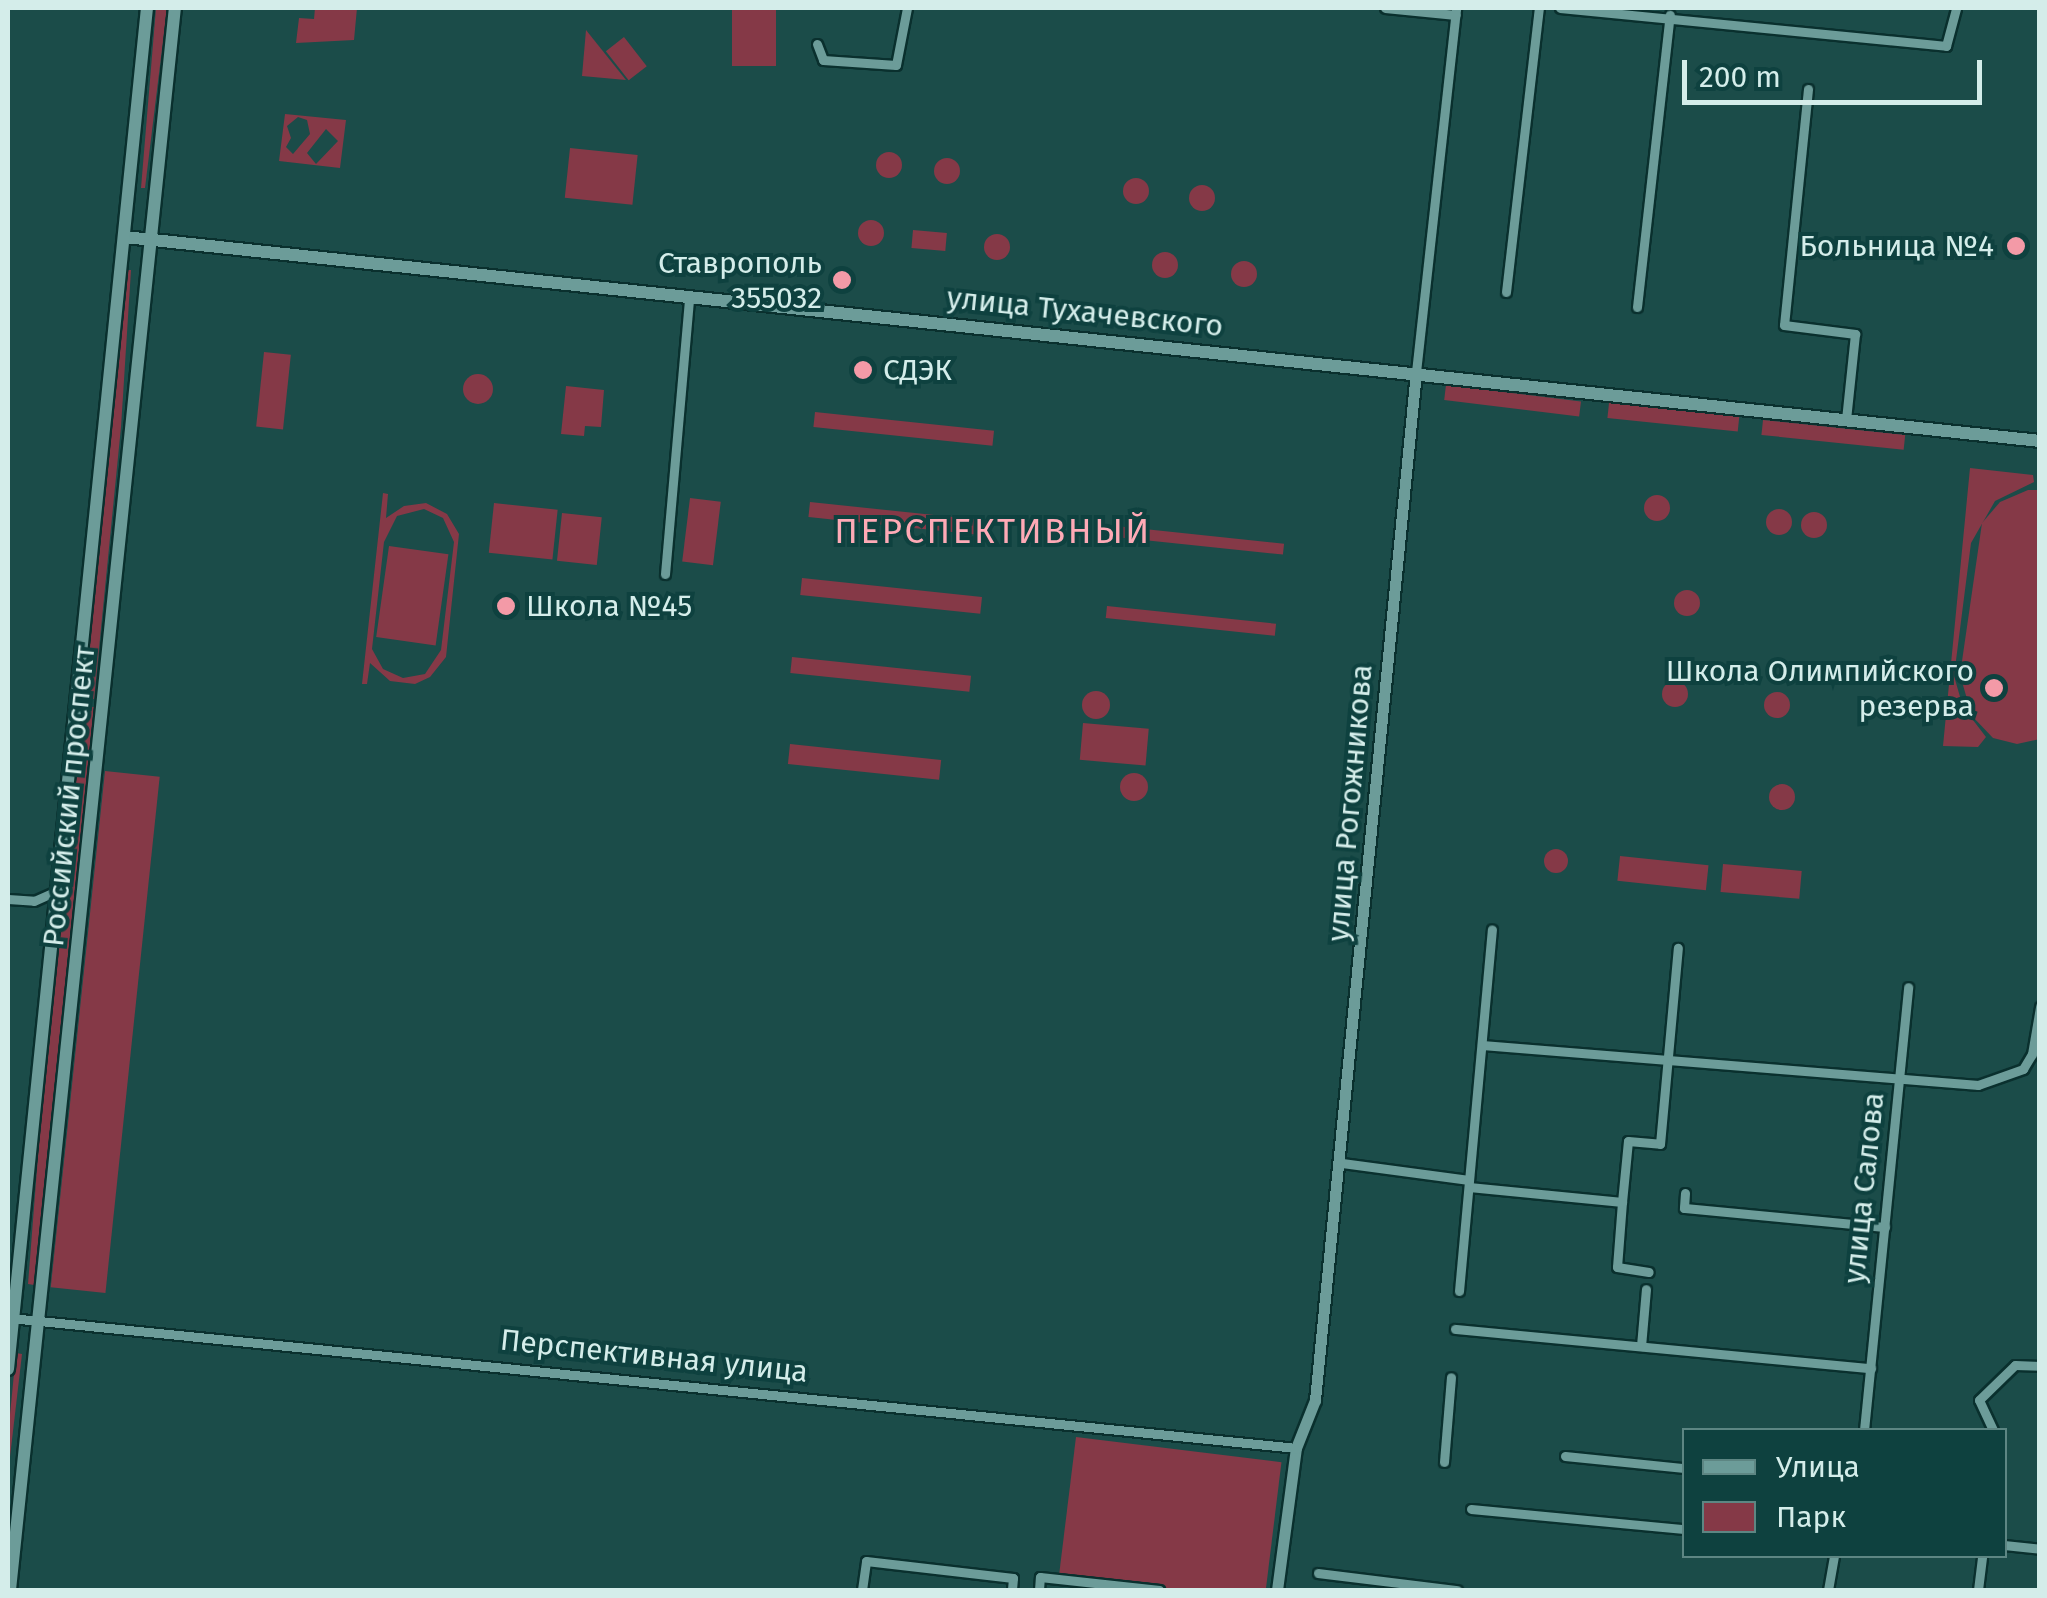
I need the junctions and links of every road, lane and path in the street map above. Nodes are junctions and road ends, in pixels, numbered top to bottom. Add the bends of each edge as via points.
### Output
1 (147, 8) edge
2 (175, 8) edge
3 (908, 8) edge
4 (1385, 8) edge
5 (1539, 8) edge
6 (1560, 8) edge
7 (1956, 8) edge
8 (1456, 11) edge
9 (1670, 15) junction
10 (817, 44) dead end
11 (1808, 89) dead end
12 (125, 238) junction
13 (151, 240) junction
14 (1506, 292) dead end
15 (690, 297) junction
16 (1637, 307) dead end
17 (1416, 372) junction
18 (1846, 420) junction
19 (2040, 441) edge
20 (665, 574) dead end
21 (56, 891) junction
22 (8, 899) edge
23 (1492, 930) dead end
24 (1678, 948) dead end
25 (1908, 986) dead end
26 (2040, 1007) edge
27 (1482, 1045) junction
28 (1668, 1062) junction
29 (1900, 1080) junction
30 (1342, 1163) junction
31 (1469, 1184) junction
32 (1685, 1194) dead end
33 (1622, 1202) junction
34 (1885, 1227) junction
35 (1649, 1272) dead end
36 (1646, 1289) dead end
37 (1459, 1291) dead end
38 (10, 1318) edge
39 (40, 1321) junction
40 (1455, 1329) dead end
41 (1641, 1346) junction
42 (2040, 1366) edge
43 (1871, 1368) junction
44 (8, 1369) edge
45 (1451, 1377) dead end
46 (1864, 1428) edge
47 (1993, 1428) edge
48 (1296, 1448) junction
49 (1564, 1456) dead end
50 (1444, 1462) dead end
51 (1682, 1468) edge
52 (1471, 1509) dead end
53 (1682, 1528) edge
54 (2007, 1545) edge
55 (2040, 1550) edge
56 (1834, 1558) edge
57 (1982, 1558) edge
58 (1318, 1573) dead end
59 (1457, 1588) edge
60 (10, 1590) edge
61 (862, 1590) edge
62 (1012, 1590) edge
63 (1038, 1590) edge
64 (1159, 1590) edge
65 (1277, 1590) edge
66 (1828, 1590) edge
67 (1978, 1590) edge

1 - 12 main road, Российский проспект
2 - 13 main road, Российский проспект
3 - 10 street via 896,65 824,60
4 - 8 street
5 - 14 street
6 - 9 street
7 - 9 street via 1946,46
8 - 17 street, улица Рогожникова
9 - 16 street
11 - 18 street via 1784,326 1855,334
12 - 13 main road, улица Тухачевского
12 - 21 main road, Российский проспект
13 - 15 main road, улица Тухачевского
13 - 39 main road, Российский проспект
15 - 17 main road, улица Тухачевского
15 - 20 street
17 - 18 main road, улица Тухачевского
17 - 30 street, улица Рогожникова
18 - 19 main road, улица Тухачевского
21 - 22 street via 34,900
21 - 38 main road, Российский проспект
23 - 27 street
24 - 28 street
25 - 29 street
26 - 29 street, улица Салова via 2023,1069 1978,1085
27 - 28 street
27 - 31 street
28 - 29 street
28 - 33 street via 1660,1144 1628,1141
29 - 34 street, улица Салова
30 - 31 street
30 - 48 street, улица Рогожникова via 1316,1400
31 - 33 street
31 - 37 street
32 - 34 street via 1684,1208
33 - 35 street via 1618,1267
34 - 43 street, улица Салова
36 - 41 street
38 - 39 street, Перспективная улица
38 - 44 main road, Российский проспект
39 - 48 street, Перспективная улица
39 - 60 main road, Российский проспект
40 - 41 street
41 - 43 street
42 - 47 street via 2014,1365 1978,1400
43 - 46 street, улица Салова
45 - 50 street
48 - 65 street, улица Рогожникова
49 - 51 street
52 - 53 street
54 - 55 street
56 - 66 street
57 - 67 street
58 - 59 street
61 - 62 street via 866,1561 1014,1578
63 - 64 street via 1040,1577

